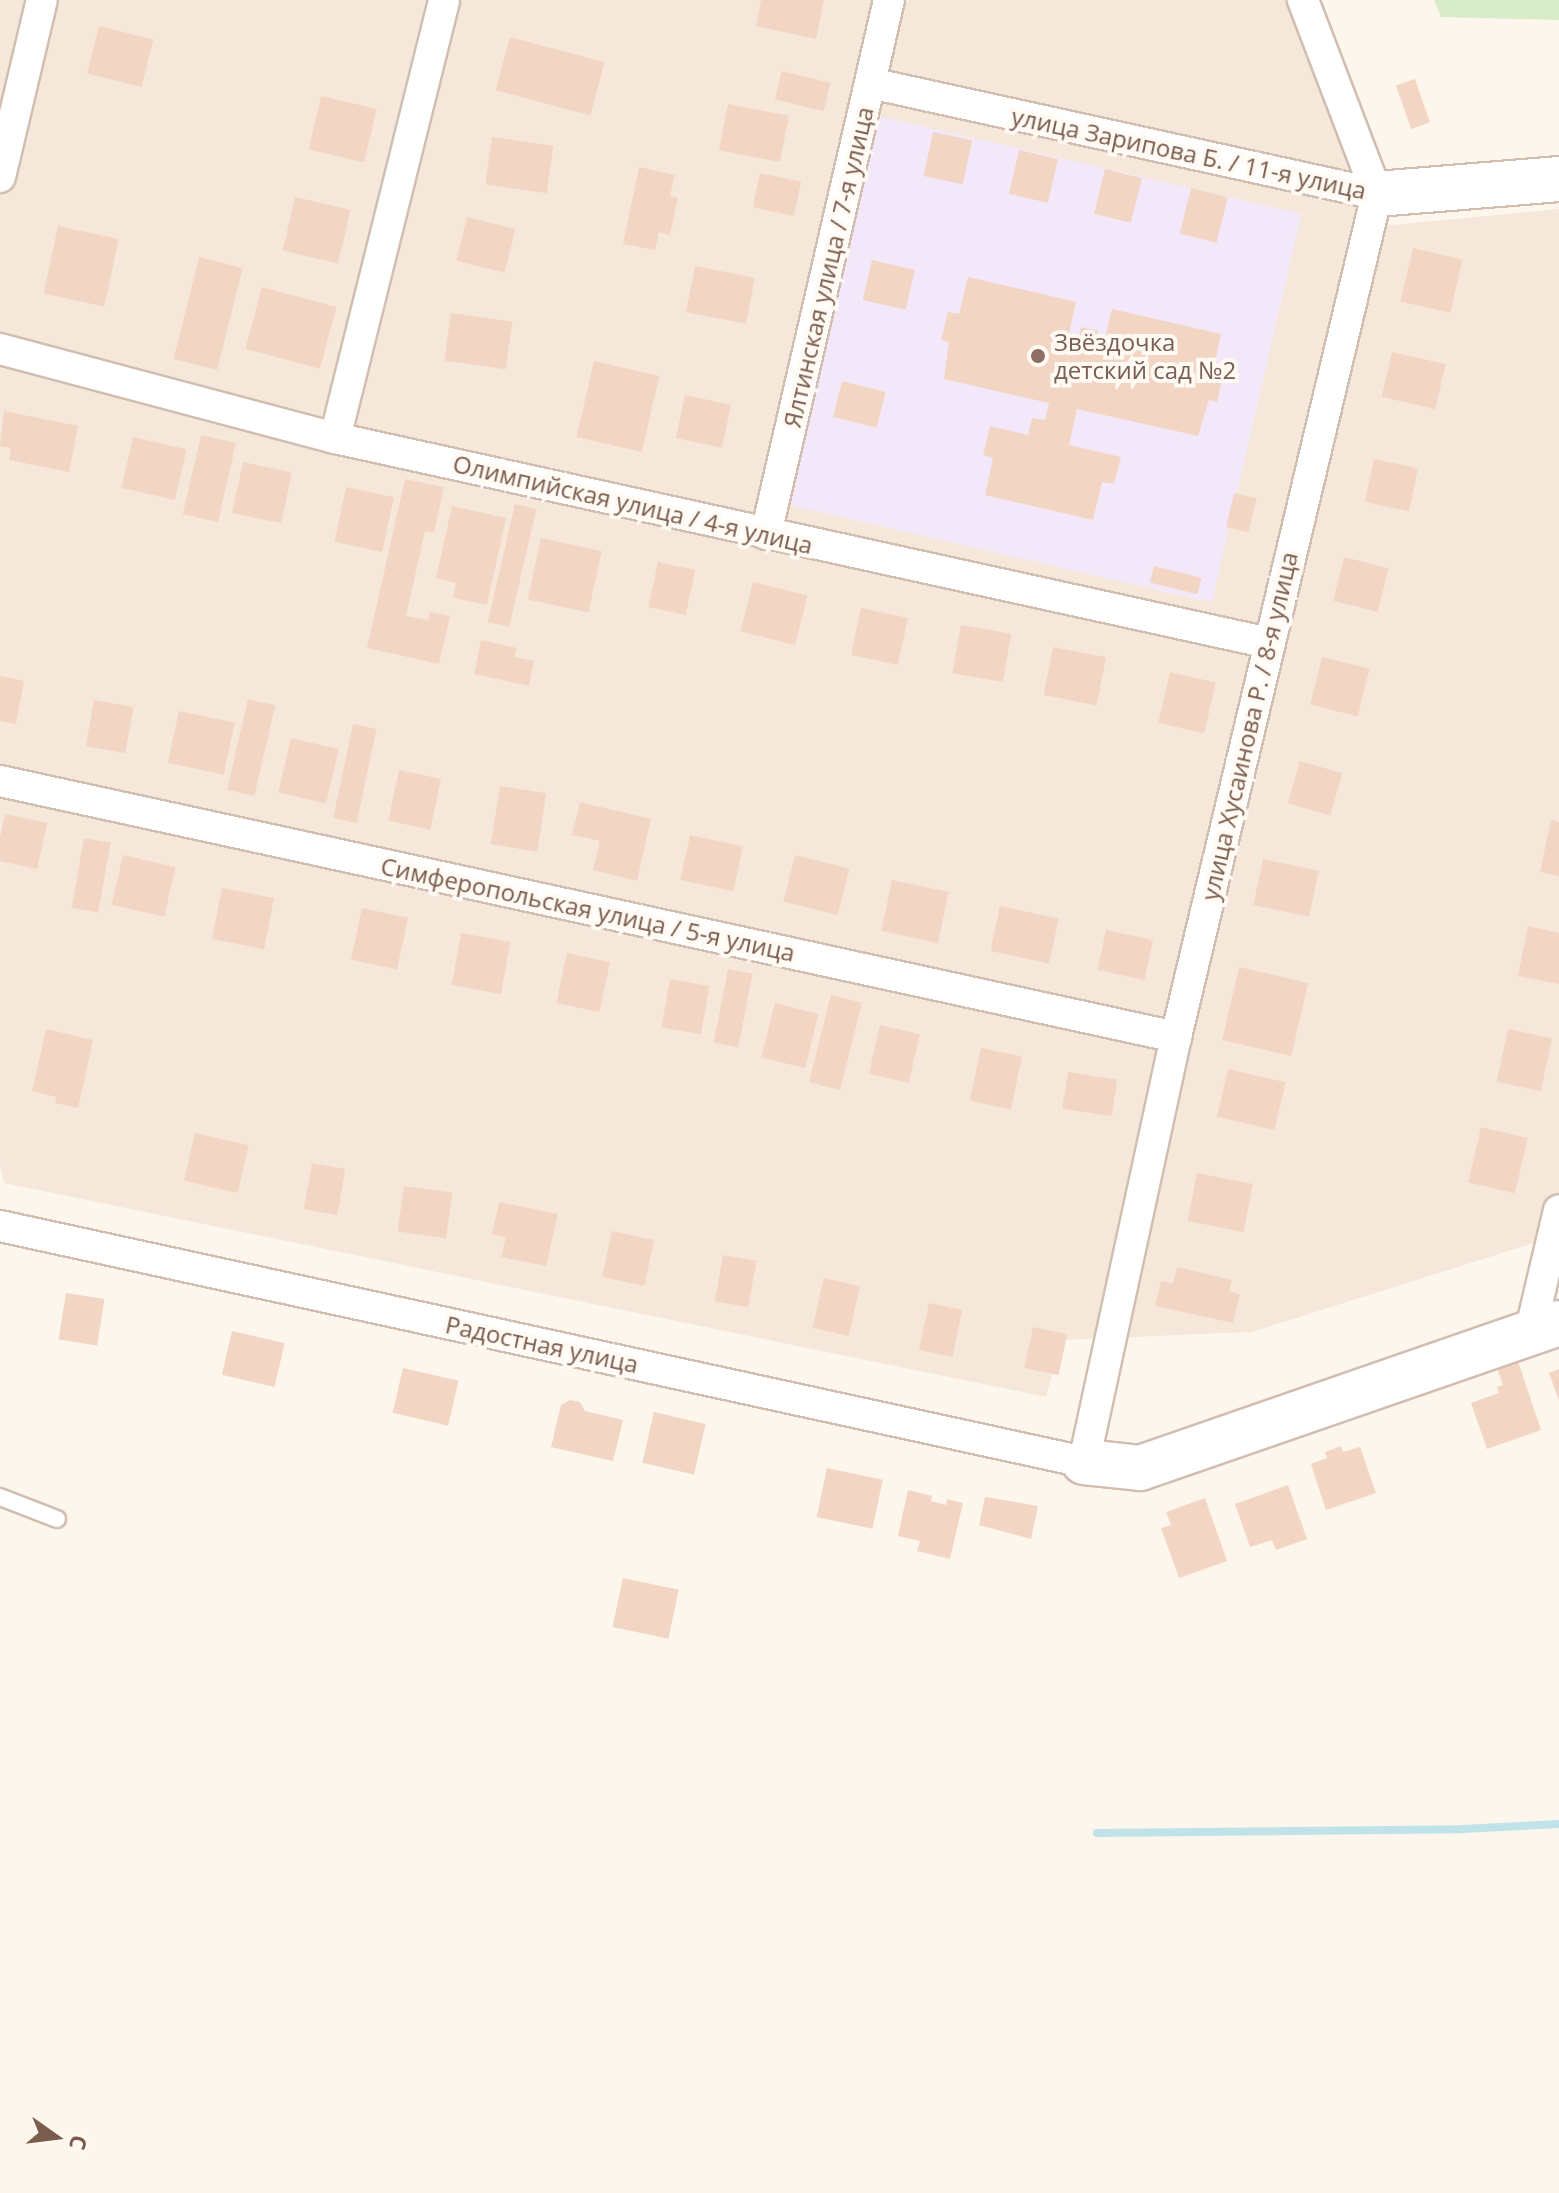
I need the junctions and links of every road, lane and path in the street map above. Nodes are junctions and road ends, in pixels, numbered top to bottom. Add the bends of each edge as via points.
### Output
1 (42, 0) edge
2 (444, 0) edge
3 (889, 0) edge
4 (1303, 0) edge
5 (870, 83) junction
6 (0, 177) edge
7 (1559, 179) edge
8 (1377, 194) junction
9 (0, 349) edge
10 (335, 438) junction
11 (766, 534) junction
12 (1269, 643) junction
13 (0, 781) edge
14 (1176, 1037) junction
15 (1559, 1210) edge
16 (0, 1226) edge
17 (1545, 1328) edge
18 (1084, 1462) junction
19 (0, 1497) edge
20 (57, 1519) dead end

1 - 6 street
2 - 10 street
3 - 5 street, Ялтинская улица / 7-я улица
4 - 8 street
5 - 8 street, улица Зарипова Б. / 11-я улица
5 - 11 street, Ялтинская улица / 7-я улица
7 - 8 street, улица Зарипова Б. / 11-я улица
8 - 12 street, улица Хусаинова Р. / 8-я улица
9 - 10 street, Олимпийская улица / 4-я улица
10 - 11 street, Олимпийская улица / 4-я улица
11 - 12 street, Олимпийская улица / 4-я улица
12 - 14 street, улица Хусаинова Р. / 8-я улица
13 - 14 street, Симферопольская улица / 5-я улица
14 - 18 street, улица Хусаинова Р. / 8-я улица
15 - 17 street
16 - 18 street, Радостная улица
17 - 18 street via 1140,1468
19 - 20 lane

